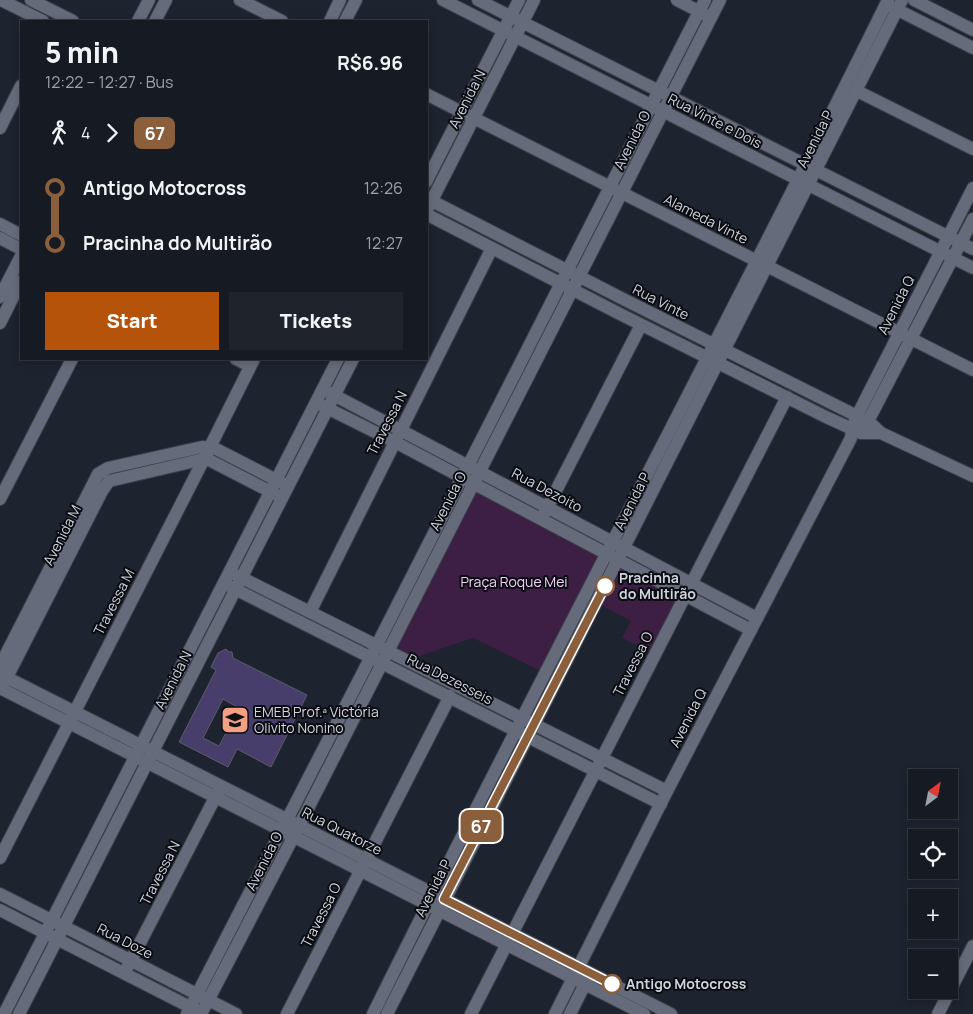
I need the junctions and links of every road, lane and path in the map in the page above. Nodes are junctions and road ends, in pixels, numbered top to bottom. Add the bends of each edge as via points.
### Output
1 (1, 0) edge
2 (31, 0) edge
3 (149, 0) edge
4 (166, 0) edge
5 (240, 0) edge
6 (340, 0) edge
7 (356, 0) edge
8 (443, 0) edge
9 (478, 0) edge
10 (519, 0) edge
11 (534, 0) edge
12 (677, 0) edge
13 (720, 0) edge
14 (914, 0) edge
15 (890, 3) edge
16 (702, 6) edge
17 (510, 16) junction
18 (711, 17) junction
19 (41, 20) edge
20 (71, 20) edge
21 (139, 20) edge
22 (156, 20) edge
23 (280, 20) edge
24 (330, 20) edge
25 (346, 20) edge
26 (522, 22) junction
27 (503, 30) junction
28 (973, 30) edge
29 (515, 36) junction
30 (973, 48) edge
31 (20, 88) edge
32 (658, 91) junction
33 (857, 91) junction
34 (428, 95) edge
35 (671, 97) junction
36 (651, 105) junction
37 (462, 112) junction
38 (664, 112) junction
39 (474, 118) junction
40 (0, 128) edge
41 (973, 149) edge
42 (810, 168) junction
43 (428, 178) edge
44 (803, 182) junction
45 (610, 187) junction
46 (973, 188) edge
47 (622, 193) junction
48 (428, 206) edge
49 (973, 219) edge
50 (0, 224) edge
51 (20, 234) edge
52 (948, 237) junction
53 (0, 238) edge
54 (961, 243) junction
55 (20, 248) edge
56 (492, 248) junction
57 (973, 249) edge
58 (941, 252) junction
59 (20, 258) edge
60 (953, 258) junction
61 (762, 263) junction
62 (973, 268) edge
63 (568, 271) junction
64 (580, 277) junction
65 (20, 283) edge
66 (561, 284) junction
67 (573, 290) junction
68 (0, 298) edge
69 (0, 323) edge
70 (641, 324) junction
71 (899, 333) junction
72 (912, 339) junction
73 (719, 348) junction
74 (71, 360) edge
75 (338, 360) edge
76 (353, 360) edge
77 (713, 360) junction
78 (252, 362) edge
79 (973, 370) edge
80 (323, 390) junction
81 (335, 396) junction
82 (787, 397) junction
83 (322, 406) junction
84 (858, 427) junction
85 (400, 430) junction
86 (395, 442) junction
87 (210, 447) junction
88 (204, 459) junction
89 (474, 468) junction
90 (973, 476) edge
91 (102, 479) junction
92 (467, 481) junction
93 (643, 483) junction
94 (280, 489) junction
95 (654, 490) junction
96 (0, 499) edge
97 (548, 507) junction
98 (541, 519) junction
99 (612, 542) junction
100 (625, 548) junction
101 (606, 554) junction
102 (619, 560) junction
103 (227, 578) junction
104 (239, 584) junction
105 (692, 584) junction
106 (685, 595) junction
107 (310, 612) junction
108 (757, 618) junction
109 (571, 623) junction
110 (583, 628) junction
111 (751, 630) junction
112 (379, 654) junction
113 (0, 666) edge
114 (2, 684) edge
115 (450, 696) junction
116 (72, 717) junction
117 (525, 727) junction
118 (138, 751) junction
119 (150, 757) junction
120 (602, 758) junction
121 (595, 770) junction
122 (667, 791) junction
123 (218, 792) junction
124 (661, 804) junction
125 (290, 828) junction
126 (0, 858) edge
127 (363, 865) junction
128 (0, 894) edge
129 (436, 902) junction
130 (0, 910) edge
131 (52, 921) junction
132 (64, 927) junction
133 (45, 933) junction
134 (57, 939) junction
135 (509, 939) junction
136 (973, 946) edge
137 (131, 961) junction
138 (125, 973) junction
139 (582, 976) junction
140 (203, 997) junction
141 (195, 1012) edge
142 (4, 1014) edge
143 (19, 1014) edge
144 (236, 1014) edge
145 (287, 1014) edge
146 (373, 1014) edge
147 (387, 1014) edge
148 (471, 1014) edge
149 (556, 1014) edge
150 (570, 1014) edge
151 (644, 1014) edge
152 (670, 1014) edge
153 (938, 1014) edge

1 - 19 street
2 - 20 street
3 - 21 street
4 - 22 street
5 - 23 street
6 - 24 street
7 - 25 street
8 - 27 street, Rua Vinte e Dois
9 - 17 street, Rua Vinte e Dois
10 - 17 street, Avenida N
11 - 26 street, Avenida N
12 - 16 street
13 - 18 street, Avenida O
14 - 28 street
15 - 30 street
15 - 33 street, Avenida P
15 - 42 street, Avenida P
16 - 18 street
16 - 32 street, Avenida O
17 - 26 street, Rua Vinte e Dois
17 - 27 street, Avenida N
18 - 35 street, Avenida O
26 - 29 street, Avenida N
26 - 32 street, Rua Vinte e Dois
27 - 29 street, Rua Vinte e Dois
27 - 37 street, Avenida N
29 - 36 street, Rua Vinte e Dois
29 - 39 street, Avenida N
31 - 40 street
32 - 35 street, Rua Vinte e Dois
32 - 36 street, Avenida O
33 - 41 street
33 - 42 street, Avenida P
34 - 37 street, Alameda Vinte
35 - 38 street, Avenida O
35 - 42 street, Rua Vinte e Dois
36 - 38 street, Rua Vinte e Dois
36 - 45 street, Avenida O
37 - 39 street, Alameda Vinte
37 - 43 street, Avenida N
38 - 44 street, Rua Vinte e Dois
38 - 47 street, Avenida O
39 - 45 street, Alameda Vinte
39 - 48 street, Avenida N
42 - 44 street, Avenida P
42 - 52 street, Rua Vinte e Dois
44 - 58 street, Rua Vinte e Dois
44 - 61 street, Avenida P
45 - 47 street, Alameda Vinte
45 - 63 street, Avenida O
46 - 52 street, Avenida Q
47 - 61 street, Alameda Vinte
47 - 64 street, Avenida O
48 - 56 street, Rua Vinte
48 - 63 street, Rua Vinte
49 - 54 street, Avenida Q
50 - 51 street
52 - 54 street, Rua Vinte e Dois
52 - 58 street, Avenida Q
53 - 55 street
54 - 57 street, Rua Vinte e Dois
54 - 60 street, Avenida Q
56 - 66 street, Rua Vinte
56 - 85 street, Travessa N
58 - 60 street, Rua Vinte e Dois
58 - 71 street, Avenida Q
59 - 68 street
60 - 62 street, Rua Vinte e Dois
60 - 72 street, Avenida Q
61 - 71 street, Alameda Vinte
61 - 73 street, Avenida P
63 - 64 street, Rua Vinte
63 - 66 street, Avenida O
64 - 67 street, Avenida O
64 - 73 street, Rua Vinte
65 - 69 street
66 - 67 street, Rua Vinte
66 - 89 street, Avenida O
67 - 70 street, Rua Vinte
67 - 89 street, Avenida O
70 - 77 street, Rua Vinte
70 - 97 street
71 - 72 street, Alameda Vinte
71 - 84 street, Avenida Q
72 - 79 street, Alameda Vinte
72 - 84 street, Avenida Q
73 - 77 street, Avenida P
73 - 84 street, Rua Vinte
74 - 96 street
75 - 80 street, Avenida N
76 - 81 street, Avenida N
77 - 82 street, Rua Vinte
77 - 93 street, Avenida P
77 - 95 street, Avenida P
78 - 87 street, Travessa M
80 - 81 street, Rua Dezoito
80 - 83 street, Avenida N
81 - 83 street, Avenida N
81 - 85 street, Rua Dezoito
82 - 84 street, Rua Vinte
82 - 105 street, Travessa O
83 - 86 street, Rua Dezoito
83 - 94 street, Avenida N
84 - 90 street, Rua Vinte via 881,433
84 - 108 street, Avenida Q
85 - 86 street, Travessa N
85 - 89 street, Rua Dezoito
86 - 92 street, Rua Dezoito
86 - 107 street, Travessa N
87 - 88 street, Travessa M
87 - 91 street via 108,468
87 - 94 street
88 - 91 street
88 - 94 street
88 - 116 street, Travessa M
89 - 92 street, Avenida O
89 - 97 street, Rua Dezoito
91 - 113 street, Avenida M
91 - 114 street, Avenida M
92 - 98 street, Rua Dezoito
92 - 112 street, Avenida O
93 - 95 street
93 - 99 street, Avenida P
94 - 103 street, Avenida N
94 - 104 street, Avenida N
95 - 100 street, Avenida P
97 - 98 street
97 - 99 street, Rua Dezoito
98 - 101 street, Rua Dezoito
99 - 100 street, Rua Dezoito
99 - 101 street, Avenida P
100 - 102 street, Avenida P
100 - 105 street, Rua Dezoito
101 - 102 street, Rua Dezoito
101 - 109 street, Avenida P
102 - 106 street, Rua Dezoito
102 - 110 street, Avenida P
103 - 104 street, Rua Dezesseis
103 - 118 street, Avenida N
104 - 107 street, Rua Dezesseis
104 - 112 street, Rua Dezesseis
104 - 119 street, Avenida N
105 - 106 street, Travessa O
105 - 108 street, Rua Dezoito
106 - 111 street, Rua Dezoito
106 - 120 street, Travessa O
107 - 112 street, Rua Dezesseis
108 - 111 street, Avenida Q
109 - 110 street
109 - 117 street, Avenida P
110 - 117 street, Avenida P
111 - 122 street, Avenida Q
112 - 115 street, Rua Dezesseis
112 - 117 street, Rua Dezesseis
112 - 125 street, Avenida O
114 - 116 street, Rua Quatorze
115 - 117 street, Rua Dezesseis
115 - 127 street, Travessa O
116 - 118 street, Rua Quatorze
116 - 126 street, Travessa M
117 - 120 street, Rua Dezesseis
117 - 121 street, Rua Dezesseis
117 - 129 street, Avenida P
118 - 119 street, Rua Quatorze
118 - 131 street, Avenida N
119 - 123 street, Rua Quatorze
119 - 132 street, Avenida N
120 - 121 street, Travessa O
120 - 122 street, Rua Dezesseis
121 - 124 street, Rua Dezesseis
121 - 135 street, Travessa O
122 - 124 street, Avenida Q
123 - 125 street, Rua Quatorze
123 - 137 street, Travessa N
124 - 139 street, Avenida Q
125 - 127 street, Rua Quatorze
125 - 140 street, Avenida O
127 - 129 street, Rua Quatorze
127 - 145 street, Travessa O
128 - 131 street, Rua Doze
129 - 135 street, Rua Quatorze
129 - 146 street, Avenida P
129 - 147 street, Avenida P
130 - 133 street, Rua Doze
131 - 132 street, Rua Doze
131 - 133 street, Avenida N
132 - 134 street, Avenida N
132 - 137 street, Rua Doze
133 - 134 street, Rua Doze
133 - 142 street, Avenida N
134 - 138 street, Rua Doze
134 - 143 street, Avenida N
135 - 139 street, Rua Quatorze
135 - 148 street, Travessa O
136 - 153 street
137 - 138 street, Travessa N
137 - 140 street, Rua Doze
138 - 141 street, Rua Doze
139 - 149 street, Avenida Q
139 - 150 street, Avenida Q
139 - 151 street, Rua Quatorze
139 - 152 street, Rua Quatorze
140 - 141 street, Avenida O
140 - 144 street, Rua Doze

